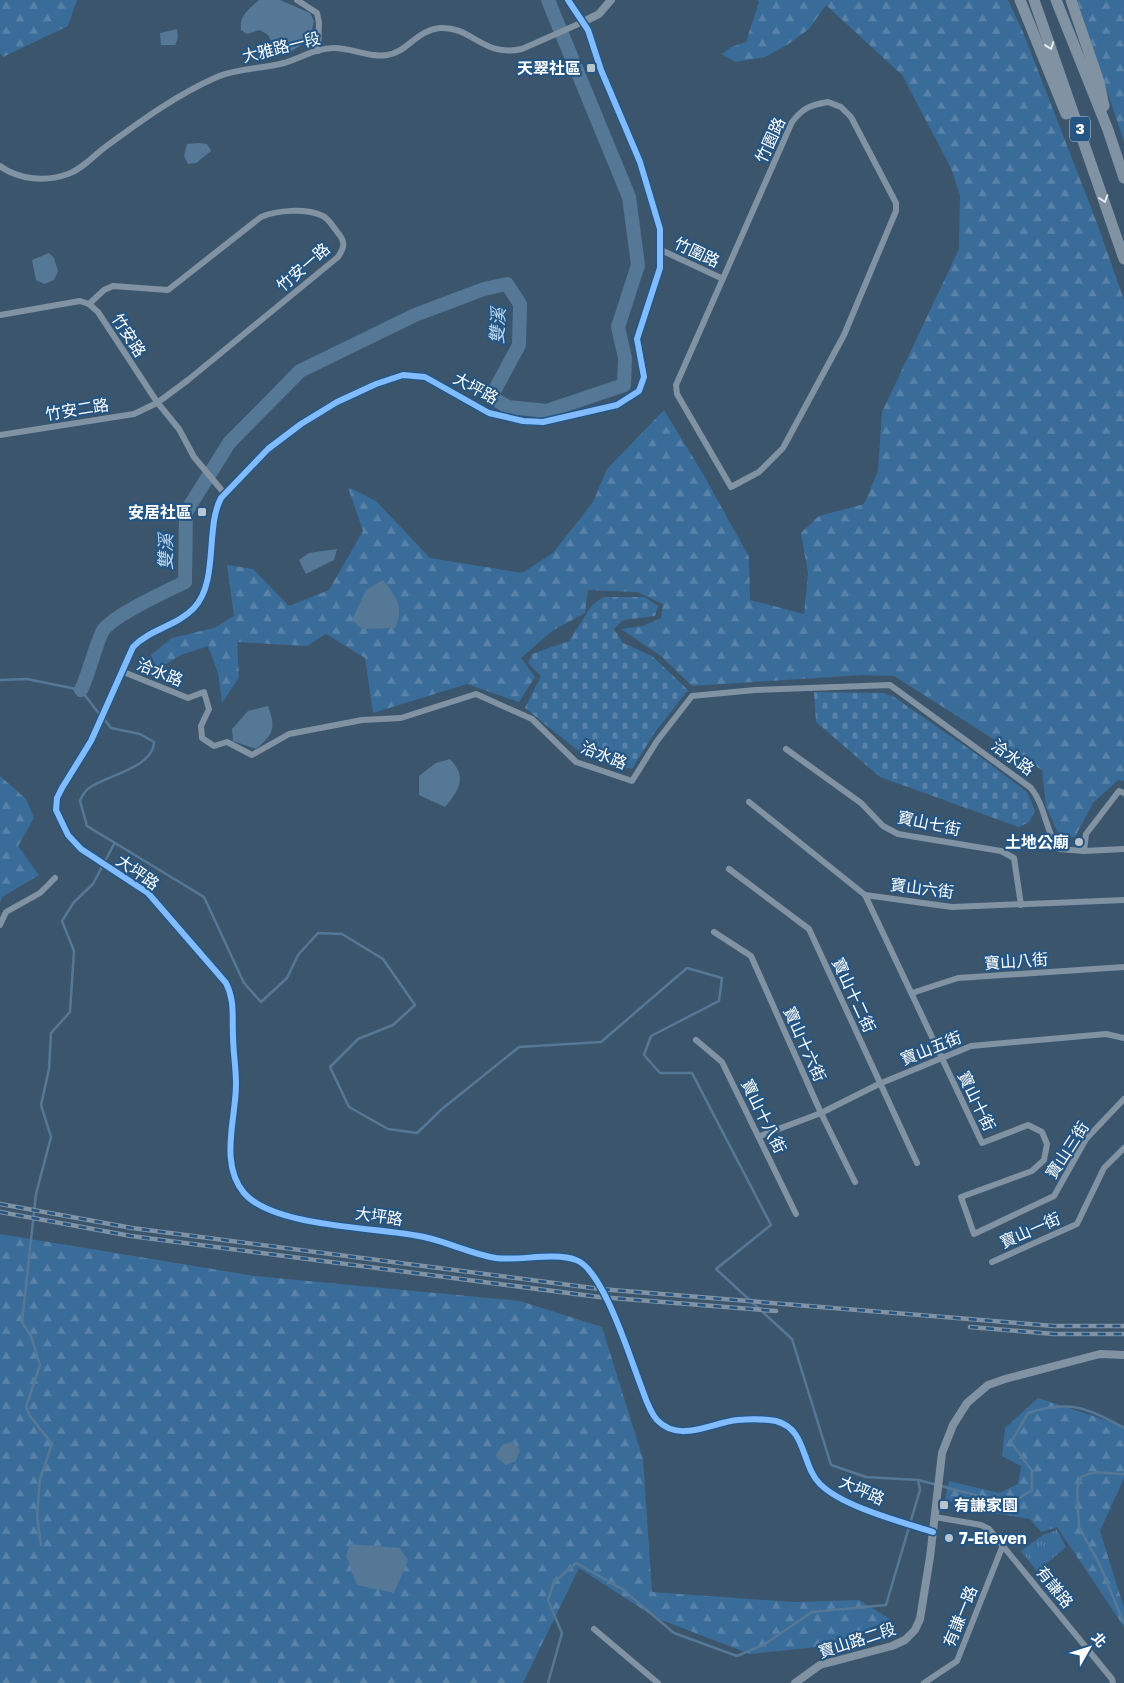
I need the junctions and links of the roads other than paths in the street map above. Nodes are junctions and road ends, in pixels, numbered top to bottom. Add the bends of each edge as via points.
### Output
1 (297, 0) edge
2 (568, 0) edge
3 (610, 0) edge
4 (1020, 0) edge
5 (1034, 0) edge
6 (1056, 0) edge
7 (1071, 0) edge
8 (583, 22) junction
9 (318, 51) junction
10 (1108, 130) junction
11 (1091, 162) junction
12 (0, 166) edge
13 (1124, 178) edge
14 (661, 250) junction
15 (1124, 259) edge
16 (721, 278) junction
17 (90, 304) junction
18 (0, 314) edge
19 (157, 403) junction
20 (0, 435) edge
21 (224, 493) junction
22 (121, 671) junction
23 (786, 749) dead end
24 (1124, 793) edge
25 (749, 802) dead end
26 (1124, 848) edge
27 (1084, 851) junction
28 (729, 869) dead end
29 (55, 878) dead end
30 (866, 895) junction
31 (1124, 900) edge
32 (1021, 905) junction
33 (0, 925) edge
34 (714, 932) dead end
35 (1124, 967) edge
36 (912, 993) junction
37 (1124, 1038) edge
38 (696, 1040) dead end
39 (941, 1058) junction
40 (880, 1084) junction
41 (1124, 1099) edge
42 (821, 1113) junction
43 (760, 1136) junction
44 (1124, 1148) edge
45 (916, 1163) dead end
46 (855, 1182) dead end
47 (796, 1214) dead end
48 (974, 1234) joint
49 (992, 1262) dead end
50 (1124, 1355) edge
51 (935, 1517) junction
52 (933, 1532) junction
53 (1004, 1546) junction
54 (594, 1629) dead end
55 (658, 1683) edge
56 (796, 1683) edge
57 (924, 1683) edge
58 (1113, 1683) edge

1 - 9 street via 317,13
2 - 8 street
3 - 8 street via 599,14
4 - 11 highway via 1070,122
5 -> 11 highway, 3
6 - 10 highway, 3
7 - 10 highway via 1099,82
8 - 9 street, 大雅路一段 via 522,49 502,51 460,32 441,28 420,34 388,55 334,48
8 - 14 street, 大坪路 via 649,188 660,229
9 - 12 street, 大雅路一段 via 282,64 253,67 211,80 145,118 69,174 50,178 18,177
10 - 13 highway, 3
11 -> 15 highway, 3
14 - 16 street, 竹圍路
14 - 21 street, 大坪路 via 660,268 637,338 643,383 639,391 627,400 543,422 523,421 489,413 425,378 403,375 337,402 301,424 268,449
16 - 16 street, 竹園路 via 676,385 677,394 731,487 759,472 783,448 844,335 896,211 896,203 851,117 841,107 828,102 811,105 801,110 792,122
17 - 18 street via 72,302
17 - 19 street, 竹安路
17 - 19 street, 竹安一路 via 113,286 168,290 261,217 273,212 323,216 343,239 344,249 319,275
19 - 20 street, 竹安二路 via 134,414
19 - 21 street, 竹安路 via 179,429 194,457
21 - 22 street, 大坪路 via 216,507 210,566 200,600 181,619 139,641
22 - 27 street, 洽水路 via 188,698 204,692 210,709 201,726 202,738 214,746 227,742 252,755 289,734 362,720 401,718 476,694 532,719 576,762 632,781 657,741 692,696 890,685 1031,788 1040,799 1058,850
22 - 52 street, 大坪路 via 91,741 57,798 56,810 68,835 81,849 137,884 159,903 229,989 234,1013 236,1086 231,1163 236,1181 252,1201 271,1211 299,1219 424,1237 494,1258 564,1257 583,1262 595,1276 607,1300 656,1419 672,1429 683,1431 738,1420 769,1420 784,1424 795,1433 810,1471 827,1490 864,1508
23 - 32 street, 寶山七街 via 861,804 883,826 898,834 1001,851 1014,858
24 - 27 street via 1119,791 1086,834
25 - 30 street, 寶山六街
26 - 27 street, 洽水路
28 - 40 street, 寶山十二街 via 809,929
29 - 33 street via 40,893 6,912
30 - 32 street, 寶山六街 via 952,907
30 - 36 street, 寶山十街
31 - 32 street, 寶山六街
34 - 42 street, 寶山十六街 via 751,956
35 - 36 street, 寶山八街 via 958,978
36 - 39 street, 寶山十街
37 - 39 street, 寶山五街 via 1106,1034 971,1046
38 - 43 street, 寶山十八街 via 722,1062
39 - 40 street, 寶山五街
39 - 48 street, 寶山十街 via 982,1143 1028,1125 1042,1132 1047,1144 1044,1160 1032,1171 961,1197
40 - 42 street, 寶山五街
40 - 45 street, 寶山十二街
41 - 48 street, 寶山三街 via 1086,1139 1054,1196
42 - 43 street, 寶山五街
42 - 46 street, 寶山十六街
43 - 47 street, 寶山十八街
44 - 49 street, 寶山一街 via 1104,1168 1077,1224
50 - 51 street, 寶山路二段 via 1100,1354 988,1385 967,1403 953,1425 942,1453
51 - 52 street, 寶山路二段
51 - 53 street, 有謙路 via 981,1525
52 - 56 street, 寶山路二段 via 920,1619 915,1630 892,1646 820,1665
53 - 57 street, 有謙一路 via 957,1661
53 - 58 street, 有謙路
54 - 55 street

